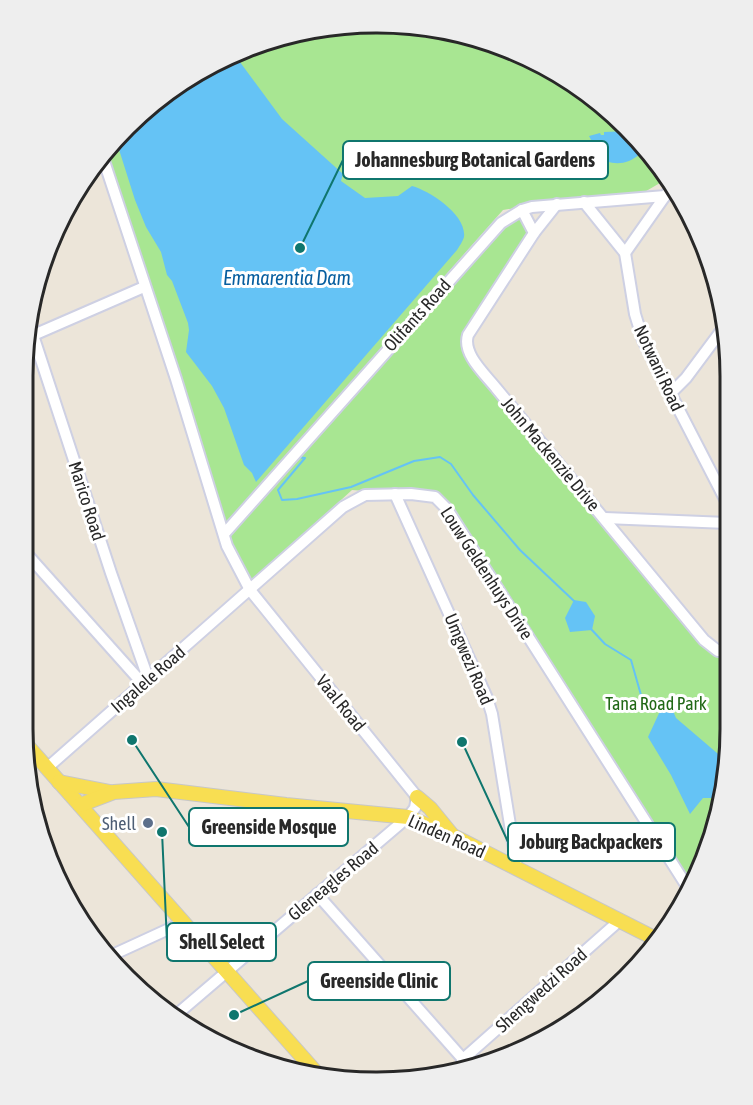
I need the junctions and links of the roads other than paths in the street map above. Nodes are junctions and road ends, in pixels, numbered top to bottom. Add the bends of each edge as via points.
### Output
1 (105, 165) edge
2 (666, 192) edge
3 (667, 194) edge
4 (584, 202) junction
5 (557, 204) junction
6 (522, 210) junction
7 (534, 233) junction
8 (625, 253) junction
9 (144, 287) junction
10 (36, 329) edge
11 (717, 336) edge
12 (35, 346) edge
13 (670, 394) junction
14 (720, 490) edge
15 (395, 494) junction
16 (218, 512) junction
17 (241, 513) junction
18 (605, 518) junction
19 (720, 523) edge
20 (224, 534) junction
21 (33, 561) edge
22 (250, 590) junction
23 (720, 651) edge
24 (146, 681) junction
25 (34, 754) edge
26 (47, 768) junction
27 (59, 782) junction
28 (114, 792) junction
29 (417, 797) junction
30 (81, 805) junction
31 (408, 817) junction
32 (453, 836) junction
33 (517, 868) junction
34 (684, 882) edge
35 (317, 894) junction
36 (619, 921) junction
37 (184, 922) junction
38 (650, 936) edge
39 (116, 953) edge
40 (227, 971) junction
41 (181, 1011) edge
42 (472, 1058) edge
43 (463, 1060) edge
44 (299, 1063) edge

1 - 9 street
2 - 4 street, Olifants Road
3 - 8 street, Olifants Road
4 - 5 street, Olifants Road
4 - 8 street, Notwani Road
5 - 6 street, Olifants Road
5 - 7 street, John Mackenzie Drive
6 - 7 street
6 - 17 street, Olifants Road via 493,230
7 - 18 street, John Mackenzie Drive via 468,335 467,346 483,372
8 - 13 street, Notwani Road via 638,327
9 - 10 street
9 - 16 street
11 - 13 street
12 - 24 street, Marico Road
13 - 14 street, Notwani Road
15 - 22 street, Louw Geldenhuys Drive via 373,494 343,507
15 - 33 street, Umgwezi Road via 487,698
15 - 34 street, Louw Geldenhuys Drive via 430,495 444,505
16 - 17 street
16 - 20 street
17 - 20 street, Olifants Road
18 - 19 street
18 - 23 street, John Mackenzie Drive via 704,640
20 - 22 street via 234,564
21 - 24 street
22 - 24 street, Ingalele Road
22 - 29 street, Vaal Road
24 - 26 street, Ingalele Road
25 - 26 main road
26 - 27 main road
27 - 28 main road
27 - 30 main road
28 - 30 main road, Linden Road
28 - 31 main road, Linden Road via 156,789
29 - 31 street
29 - 32 main road
30 - 37 main road
31 - 32 main road, Linden Road
31 - 35 street, Gleneagles Road
32 - 33 main road, Linden Road
33 - 36 main road, Linden Road
35 - 40 street, Gleneagles Road
35 - 43 street
36 - 38 main road, Linden Road
36 - 42 street, Shengwedzi Road
37 - 39 street
37 - 40 main road
40 - 41 street, Gleneagles Road
40 - 44 main road

